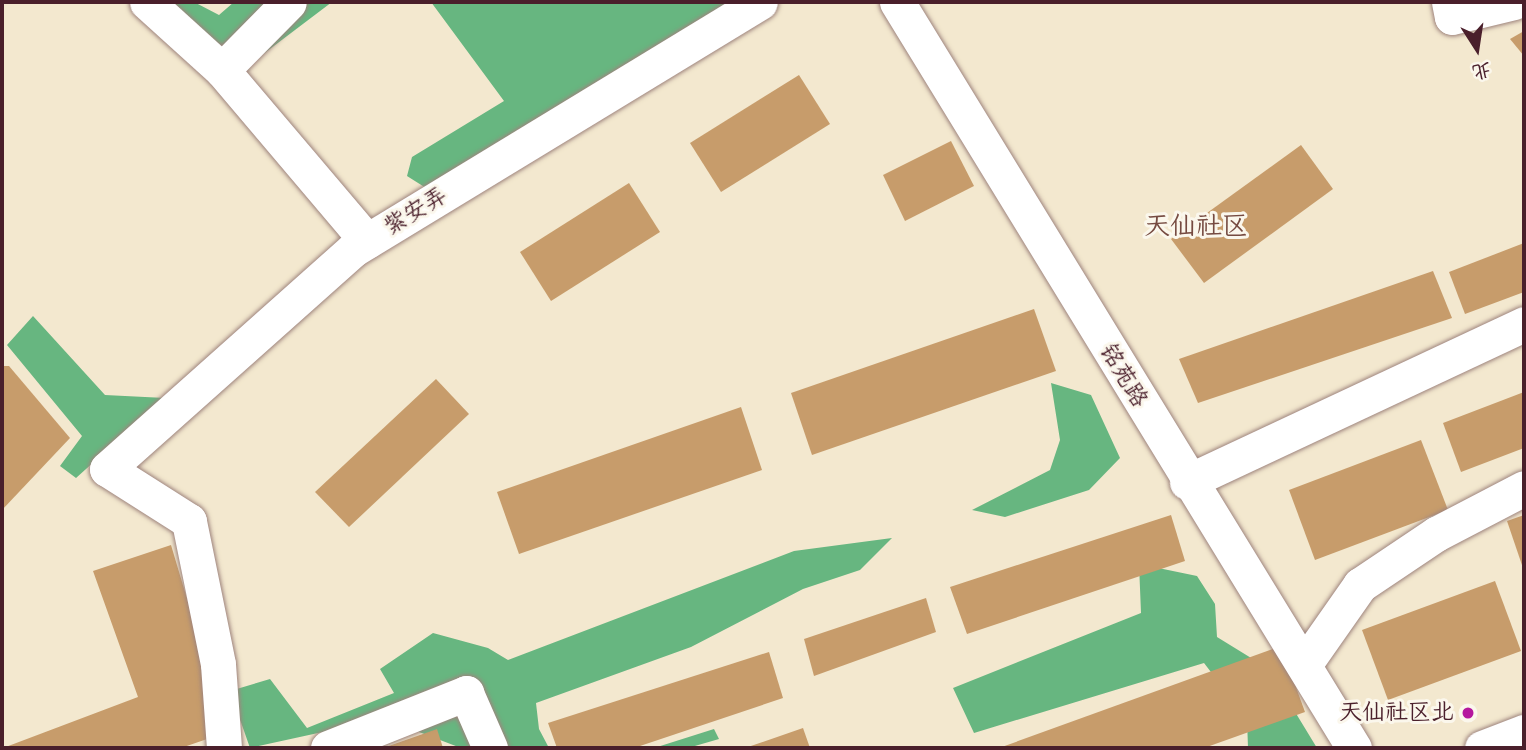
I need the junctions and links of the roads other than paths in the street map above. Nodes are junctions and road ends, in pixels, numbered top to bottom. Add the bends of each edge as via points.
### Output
1 (147, 2) edge
2 (289, 2) edge
3 (760, 2) edge
4 (897, 2) edge
5 (1449, 2) edge
6 (1514, 2) edge
7 (222, 70) junction
8 (367, 241) junction
9 (1524, 324) edge
10 (1187, 482) junction
11 (1524, 488) edge
12 (1304, 665) junction
13 (1524, 732) edge
14 (224, 748) edge
15 (328, 748) edge
16 (490, 748) edge
17 (1354, 748) edge
18 (1482, 748) edge

1 - 7 street
2 - 7 street
3 - 8 street, 紫安弄
4 - 10 street, 铭苑路
5 - 6 street via 1452,17
7 - 8 street
8 - 14 street, 紫安弄 via 107,469 189,522 218,664
9 - 10 street via 1491,335
10 - 12 street, 铭苑路
11 - 12 street via 1436,534 1360,586
12 - 17 street, 铭苑路
13 - 18 street
15 - 16 street via 466,693

